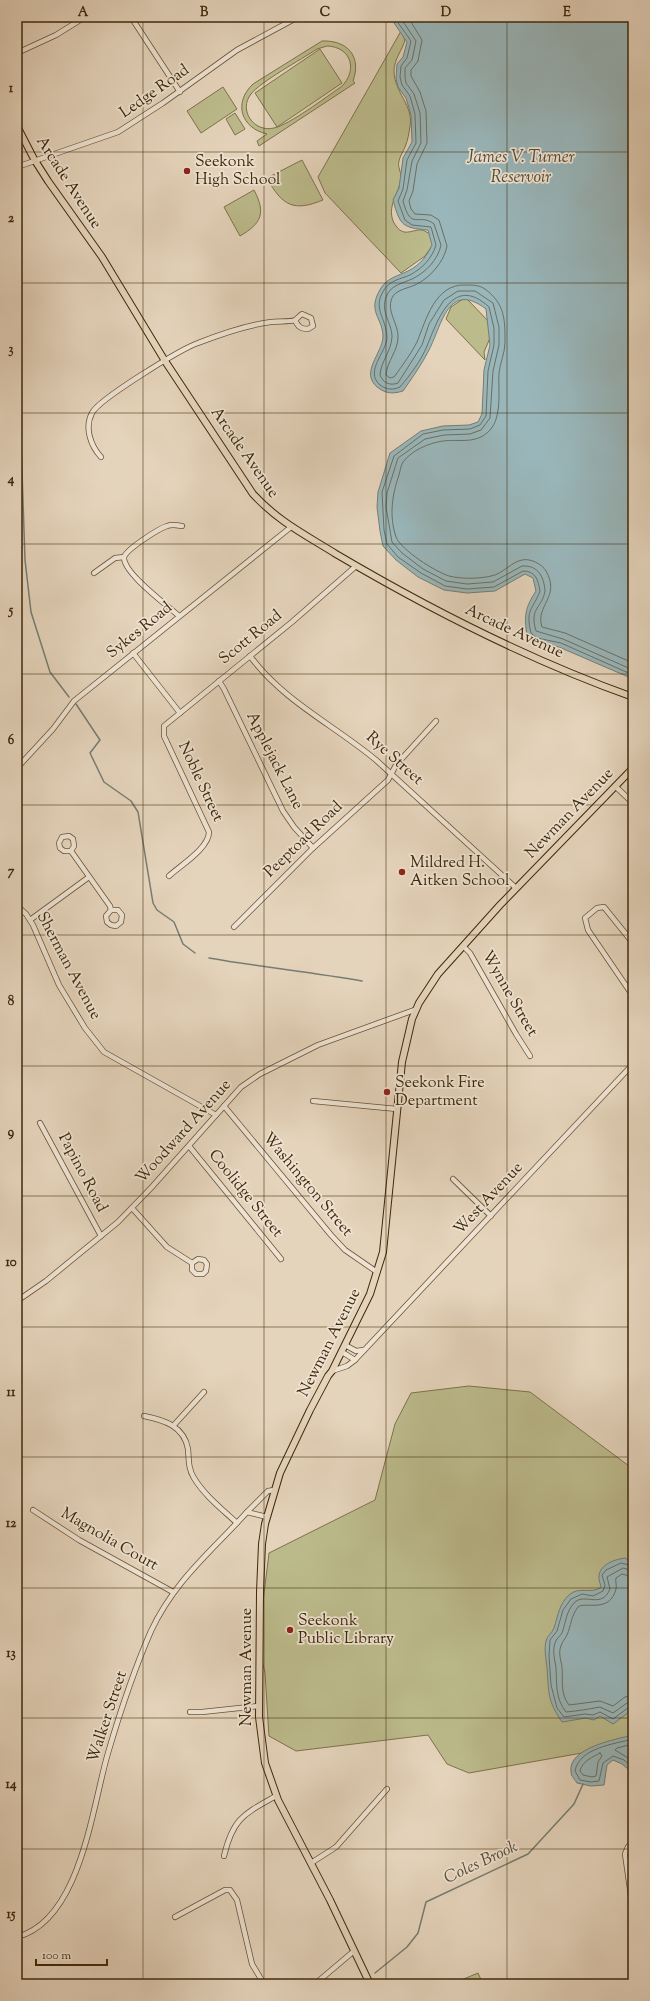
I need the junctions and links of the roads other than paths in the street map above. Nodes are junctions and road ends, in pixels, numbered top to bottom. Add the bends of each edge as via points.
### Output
1 (85, 17) edge
2 (131, 17) edge
3 (298, 17) edge
4 (17, 53) edge
5 (180, 92) junction
6 (17, 126) edge
7 (35, 161) junction
8 (17, 167) edge
9 (295, 320) dead end
10 (165, 361) junction
11 (101, 457) dead end
12 (182, 526) dead end
13 (291, 527) junction
14 (124, 557) junction
15 (356, 566) junction
16 (94, 574) dead end
17 (179, 616) junction
18 (133, 653) junction
19 (250, 656) junction
20 (219, 681) junction
21 (633, 697) edge
22 (180, 713) junction
23 (436, 721) dead end
24 (163, 730) joint
25 (17, 768) edge
26 (633, 768) edge
27 (391, 773) junction
28 (615, 786) junction
29 (633, 803) edge
30 (313, 848) junction
31 (71, 851) dead end
32 (170, 876) dead end
33 (89, 877) junction
34 (516, 888) junction
35 (17, 906) edge
36 (111, 910) dead end
37 (30, 920) junction
38 (234, 927) dead end
39 (633, 944) edge
40 (463, 946) junction
41 (633, 996) edge
42 (416, 1009) junction
43 (530, 1056) dead end
44 (633, 1066) edge
45 (313, 1101) dead end
46 (224, 1106) junction
47 (397, 1109) junction
48 (216, 1115) junction
49 (40, 1122) dead end
50 (189, 1146) junction
51 (453, 1179) dead end
52 (132, 1208) junction
53 (491, 1216) junction
54 (101, 1236) junction
55 (281, 1259) dead end
56 (192, 1263) dead end
57 (377, 1272) junction
58 (17, 1301) edge
59 (345, 1345) junction
60 (364, 1350) junction
61 (342, 1352) junction
62 (355, 1360) junction
63 (332, 1371) junction
64 (204, 1392) dead end
65 (144, 1416) dead end
66 (174, 1425) junction
67 (274, 1490) junction
68 (33, 1510) dead end
69 (247, 1512) junction
70 (267, 1517) junction
71 (237, 1523) junction
72 (173, 1592) junction
73 (259, 1706) junction
74 (190, 1712) dead end
75 (387, 1789) dead end
76 (276, 1796) junction
77 (633, 1841) edge
78 (224, 1856) dead end
79 (311, 1863) junction
80 (633, 1910) edge
81 (175, 1917) dead end
82 (17, 1937) edge
83 (354, 1951) junction
84 (264, 1984) edge
85 (315, 1984) edge
86 (370, 1984) edge

1 - 4 street via 56,35
2 - 5 street
3 - 5 street, Ledge Road via 238,50
5 - 7 street, Ledge Road via 118,132
6 - 7 main road, Arcade Avenue
7 - 8 street, Ledge Road
7 - 10 main road, Arcade Avenue via 110,269
9 - 10 street via 270,322 197,343
10 - 11 street via 102,402 92,413 88,430 92,447
10 - 13 main road, Arcade Avenue via 253,494 268,510
12 - 14 street via 165,526 129,550
13 - 15 main road, Arcade Avenue
13 - 17 street, Sykes Road
14 - 16 street via 115,558
14 - 17 street via 125,563 143,586
15 - 19 street, Scott Road
15 - 21 main road, Arcade Avenue via 503,643
17 - 18 street, Sykes Road
18 - 22 street
18 - 25 street, Sykes Road via 74,701 53,729
19 - 20 street, Scott Road
19 - 27 street, Rye Street via 280,690 352,740
20 - 22 street, Scott Road
20 - 30 street, Applejack Lane via 283,810
22 - 24 street, Scott Road via 166,723
23 - 27 street, Peeptoad Road
24 - 32 street, Noble Street via 210,837 203,847
26 - 28 main road, Newman Avenue
27 - 30 street, Peeptoad Road via 388,780
27 - 34 street, Rye Street
28 - 29 street
28 - 34 main road, Newman Avenue
30 - 38 street, Peeptoad Road
31 - 33 street
33 - 36 street
33 - 37 street
34 - 40 main road, Newman Avenue
35 - 37 street, Sherman Avenue
37 - 48 street, Sherman Avenue via 59,985 85,1028 104,1052
39 - 41 street via 604,907 600,906 587,915 584,921
40 - 42 main road, Newman Avenue via 438,974
40 - 43 street, Wynne Street via 470,953
42 - 46 street, Woodward Avenue via 296,1055 247,1083
42 - 47 main road, Newman Avenue via 404,1048
44 - 53 street, West Avenue
45 - 47 street
46 - 48 street, Woodward Avenue
46 - 57 street, Washington Street via 331,1235 345,1250
47 - 57 main road, Newman Avenue via 383,1252
48 - 50 street, Woodward Avenue
49 - 54 street, Papino Road
50 - 52 street, Woodward Avenue
50 - 55 street, Coolidge Street
51 - 53 street
52 - 54 street, Woodward Avenue
52 - 56 street via 167,1247
53 - 60 street, West Avenue
54 - 58 street, Woodward Avenue
57 - 59 main road, Newman Avenue via 370,1294
59 - 60 street via 356,1351
59 - 61 main road, Newman Avenue
60 - 62 street, West Avenue
61 - 62 street
61 - 63 main road, Newman Avenue
62 - 63 street, West Avenue
63 - 67 main road, Newman Avenue via 292,1445
64 - 66 street
65 - 66 street
66 - 71 street via 185,1441 190,1470 196,1482
67 - 69 street, Walker Street via 268,1491
67 - 70 main road, Newman Avenue
68 - 72 street, Magnolia Court via 79,1540
69 - 70 street
69 - 71 street, Walker Street
70 - 73 main road, Newman Avenue via 262,1544 260,1584
71 - 72 street, Walker Street
72 - 82 street, Walker Street via 151,1631 123,1706 77,1869 46,1921 38,1928
73 - 74 street
73 - 76 main road, Newman Avenue via 260,1737
75 - 79 street via 336,1847
76 - 78 street via 247,1812 238,1821 231,1831
76 - 79 main road, Newman Avenue
77 - 80 street via 625,1854
79 - 83 main road, Newman Avenue
81 - 84 street via 228,1889 233,1894 240,1912 252,1964
83 - 85 street
83 - 86 main road, Newman Avenue

